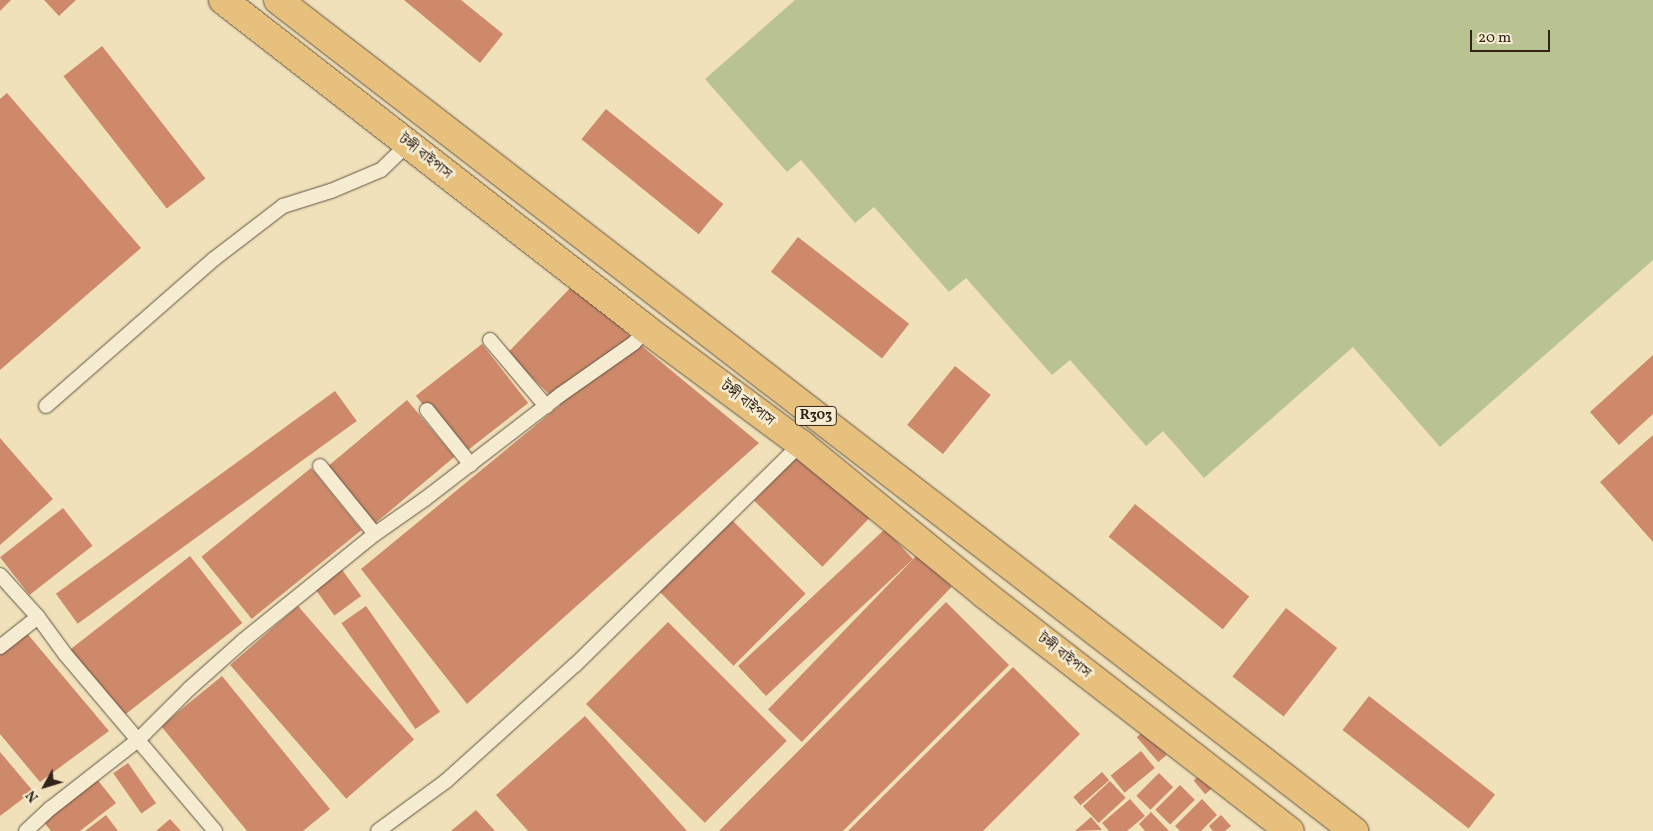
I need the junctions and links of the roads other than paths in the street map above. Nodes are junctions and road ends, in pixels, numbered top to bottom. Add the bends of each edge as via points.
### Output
1 (223, 0) edge
2 (278, 0) edge
3 (408, 144) junction
4 (646, 329) junction
5 (490, 340) dead end
6 (46, 406) dead end
7 (546, 406) junction
8 (427, 410) dead end
9 (801, 444) junction
10 (471, 465) junction
11 (320, 466) dead end
12 (375, 534) junction
13 (0, 574) edge
14 (38, 617) junction
15 (0, 647) edge
16 (138, 740) junction
17 (26, 831) edge
18 (215, 831) edge
19 (378, 831) edge
20 (1290, 831) edge
21 (1354, 831) edge

1 - 3 main road, টঙ্গী বাইপাস / R303
2 - 21 main road, R303
3 - 4 main road, টঙ্গী বাইপাস / R303
3 - 6 lane via 381,170 283,206 214,259
4 - 7 lane via 634,343
4 - 9 main road, টঙ্গী বাইপাস / R303
5 - 7 lane
7 - 10 lane
8 - 10 lane
9 - 19 lane via 575,665 446,781
9 - 20 main road, টঙ্গী বাইপাস / R303 via 984,594
10 - 12 lane
11 - 12 lane
12 - 16 lane via 244,640
13 - 14 lane
14 - 15 lane
14 - 16 lane
16 - 17 lane
16 - 18 lane

